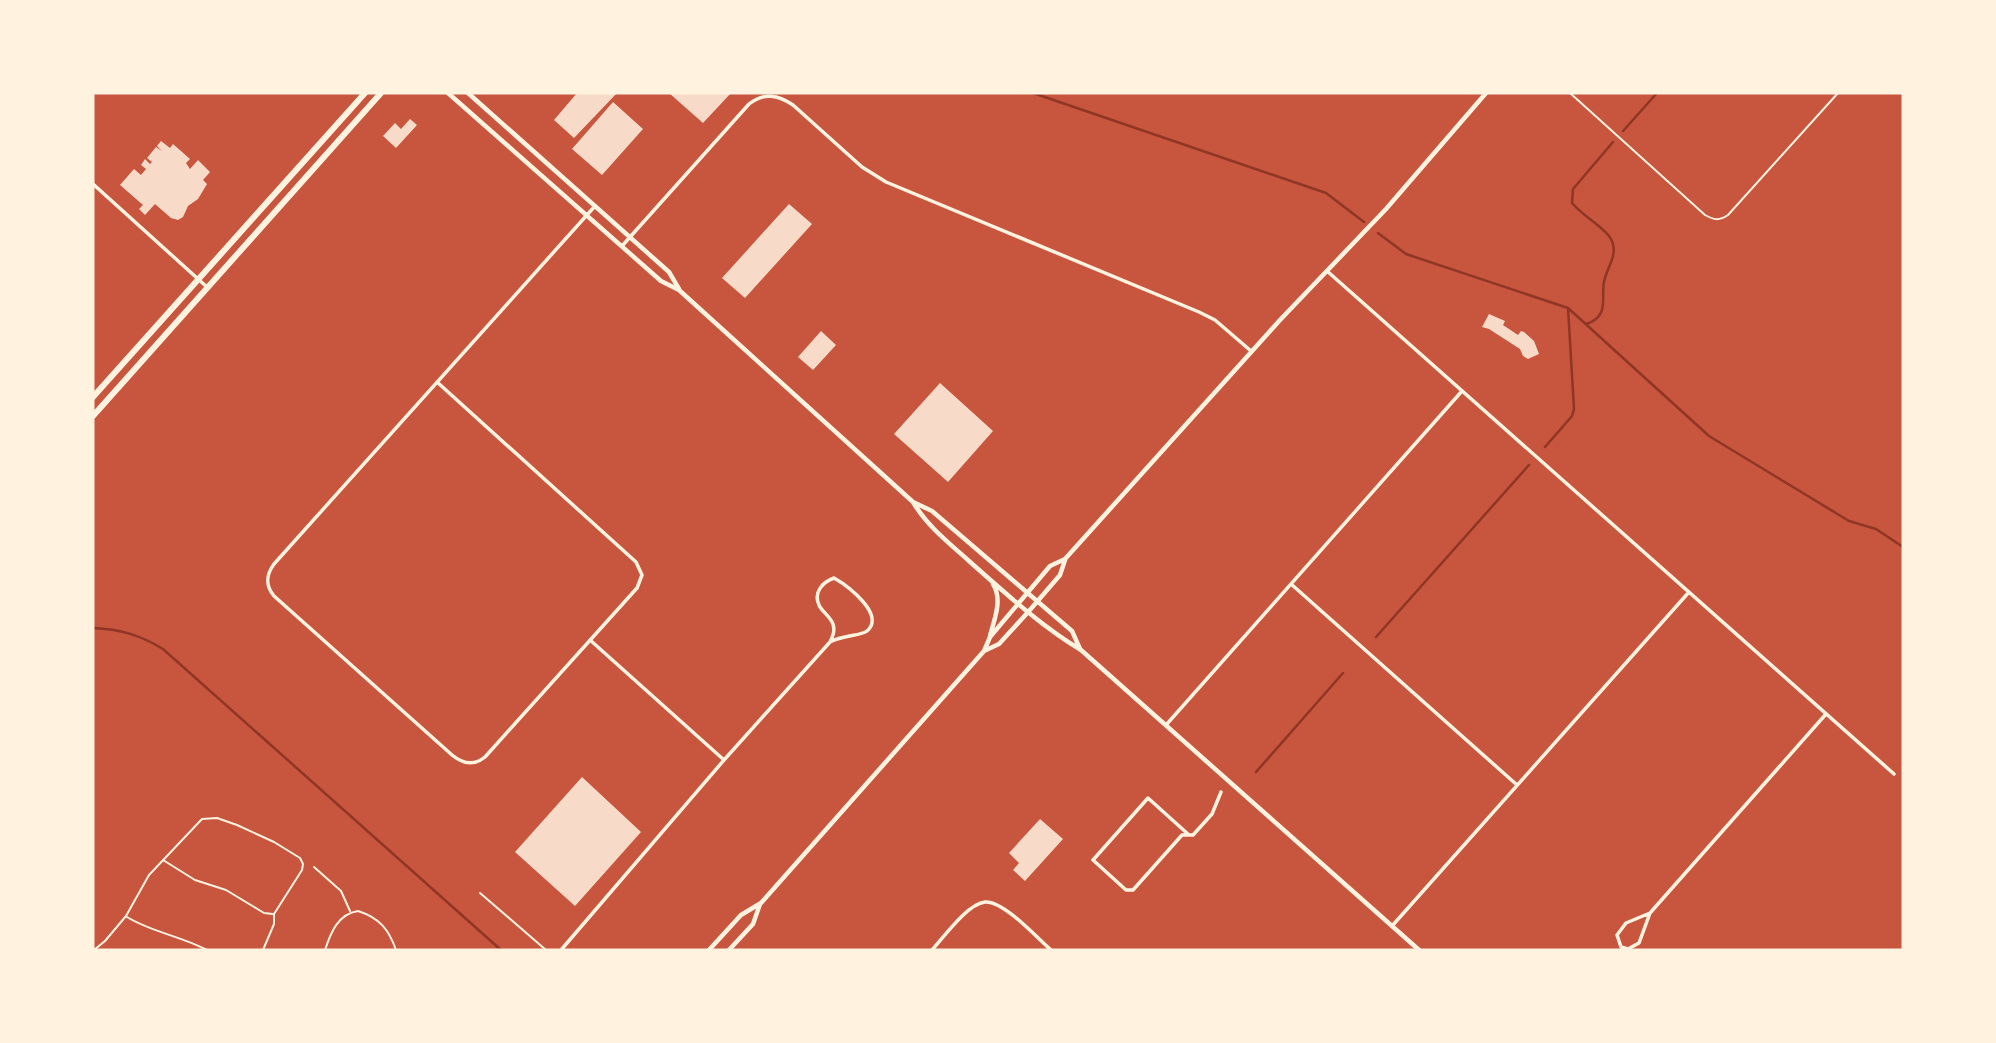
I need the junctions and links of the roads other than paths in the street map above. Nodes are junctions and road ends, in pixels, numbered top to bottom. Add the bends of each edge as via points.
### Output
1 (365, 93) edge
2 (381, 93) edge
3 (448, 93) edge
4 (468, 93) edge
5 (1486, 93) edge
6 (1570, 93) edge
7 (1838, 93) edge
8 (93, 184) edge
9 (595, 206) junction
10 (587, 215) junction
11 (630, 237) junction
12 (622, 246) junction
13 (1327, 271) junction
14 (198, 280) junction
15 (208, 288) junction
16 (679, 290) junction
17 (1251, 351) junction
18 (437, 383) junction
19 (1462, 391) junction
20 (93, 397) edge
21 (93, 416) edge
22 (913, 502) junction
23 (1065, 559) junction
24 (992, 581) junction
25 (1291, 584) junction
26 (1689, 592) junction
27 (1027, 593) junction
28 (1037, 602) junction
29 (1019, 603) junction
30 (1029, 611) junction
31 (990, 637) junction
32 (590, 640) junction
33 (830, 642) junction
34 (1081, 650) junction
35 (984, 651) junction
36 (1826, 714) junction
37 (1166, 725) junction
38 (724, 760) junction
39 (1894, 774) dead end
40 (1517, 785) junction
41 (1221, 792) dead end
42 (1189, 835) junction
43 (163, 860) junction
44 (314, 867) dead end
45 (480, 892) dead end
46 (761, 903) junction
47 (350, 912) junction
48 (1650, 913) junction
49 (274, 914) junction
50 (126, 916) junction
51 (1392, 926) junction
52 (94, 950) edge
53 (207, 950) edge
54 (263, 950) edge
55 (325, 950) edge
56 (396, 950) edge
57 (546, 950) edge
58 (561, 950) edge
59 (709, 950) edge
60 (729, 950) edge
61 (932, 950) edge
62 (1051, 950) edge
63 (1419, 950) edge

1 - 14 highway
2 - 15 highway
3 - 10 street
4 - 9 street
5 - 13 street
6 - 7 lane via 1713,220 1728,215
8 - 14 street
9 - 10 street
9 - 11 street
10 - 12 street
10 - 18 street
11 - 12 street
11 - 16 street via 669,272
11 - 17 street via 749,104 762,96 777,97 793,105 877,178 1199,312
12 - 16 street via 661,281
13 - 17 street
13 - 19 street
14 - 15 street
14 - 20 highway
15 - 21 highway
16 - 22 street
17 - 23 street
18 - 32 street via 639,566 639,585
18 - 32 street via 274,564 268,572 268,586 463,762 485,757
19 - 25 street
19 - 26 street
22 - 24 street via 924,520
22 - 27 street via 932,511
23 - 27 street via 1050,566
23 - 28 street via 1060,575
24 - 29 street
24 - 31 street via 998,606
25 - 37 street
25 - 40 street
26 - 36 street
26 - 40 street
27 - 28 street
27 - 29 street
28 - 30 street
28 - 34 street via 1072,631
29 - 30 street
29 - 31 street
30 - 34 street
30 - 35 street via 999,644
31 - 35 street
32 - 38 street
33 - 33 street via 833,623 817,599 825,581 834,578 873,616 867,631
33 - 38 street
34 - 37 street
35 - 46 street
36 - 39 street
36 - 48 street
37 - 51 street
38 - 58 street
40 - 51 street
41 - 42 street via 1212,814
42 - 42 street via 1182,835 1133,890 1126,890 1093,860 1148,798
43 - 49 lane via 195,880
43 - 49 lane via 207,817 256,832 303,864
43 - 50 lane via 142,884
44 - 47 lane via 341,891
45 - 57 lane
46 - 59 street via 741,915
46 - 60 street via 753,924
47 - 55 lane via 338,922
47 - 56 lane via 380,922
48 - 48 street via 1639,943 1628,950 1621,947 1617,935 1622,926
49 - 54 lane
50 - 52 lane
50 - 53 lane
51 - 63 street
61 - 62 street via 971,909 984,902 999,905

